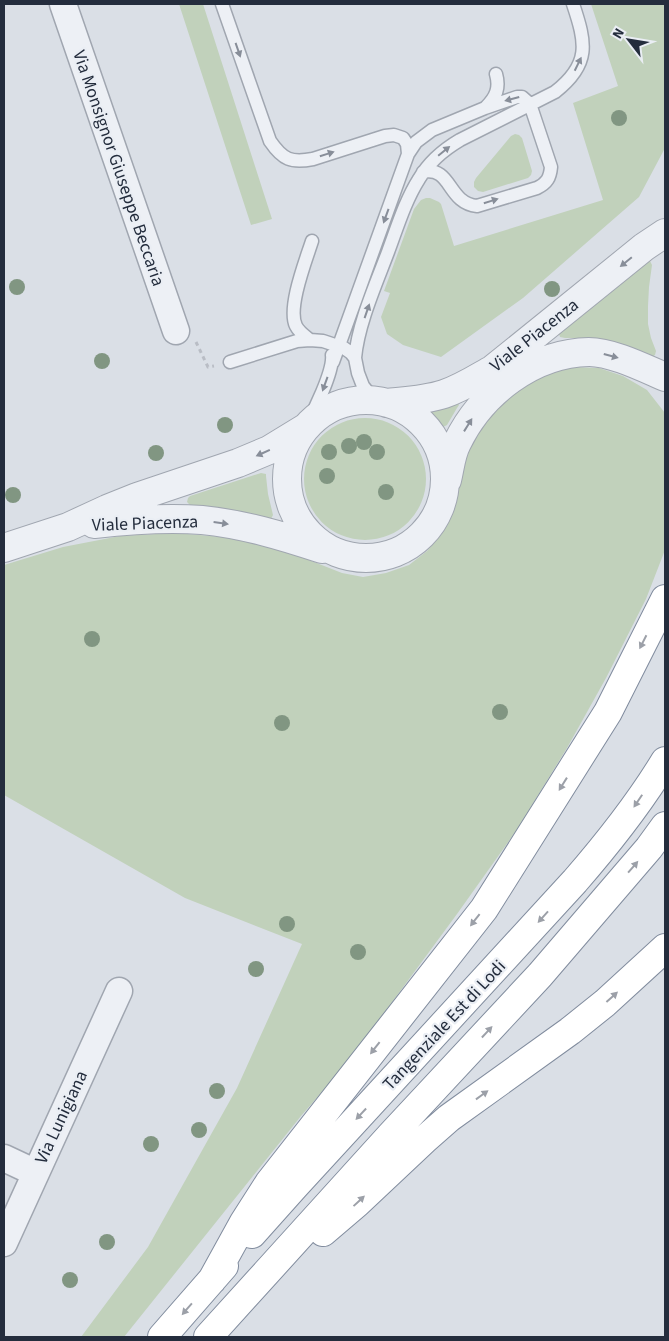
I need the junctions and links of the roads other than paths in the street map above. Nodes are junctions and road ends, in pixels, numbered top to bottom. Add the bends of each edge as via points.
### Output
1 (63, 4) edge
2 (222, 4) edge
3 (573, 4) edge
4 (496, 74) dead end
5 (530, 104) junction
6 (485, 108) junction
7 (408, 154) junction
8 (423, 172) junction
9 (665, 233) edge
10 (312, 241) dead end
11 (176, 331) road end
12 (316, 340) junction
13 (338, 346) junction
14 (355, 358) junction
15 (230, 362) road end
16 (333, 362) junction
17 (665, 377) edge
18 (382, 402) junction
19 (305, 428) junction
20 (445, 486) junction
21 (68, 527) junction
22 (4, 548) edge
23 (337, 554) junction
24 (665, 599) edge
25 (665, 761) edge
26 (665, 826) edge
27 (665, 948) edge
28 (119, 991) dead end
29 (4, 1158) edge
30 (36, 1172) junction
31 (4, 1243) edge
32 (212, 1280) junction
33 (242, 1301) junction
34 (162, 1337) edge
35 (208, 1337) edge

1 - 11 street, Via Monsignor Giuseppe Beccaria
2 -> 7 lane via 270,141 278,152 302,161 394,135 403,138
5 -> 3 lane via 566,83 582,58 581,27
4 - 6 lane via 498,91
5 -> 6 lane via 517,97
8 -> 5 lane via 446,148
8 -> 5 lane via 440,174 456,196 464,203 476,206 543,185 548,180 551,167
6 - 7 lane via 432,130 416,142
7 -> 13 lane
14 -> 8 lane via 356,344 379,278 409,196
9 -> 18 street, Viale Piacenza via 493,369 468,384 445,394
10 - 12 lane via 293,315 301,334
12 - 13 lane
12 - 15 lane via 297,341
12 - 16 lane via 329,348
13 - 14 lane
13 - 16 lane
14 - 18 lane via 363,386
16 -> 19 lane
20 -> 17 street, Viale Piacenza via 456,444 478,409 498,388 541,362 590,352 611,355
18 - 19 street via 361,400 336,406
18 - 20 street via 412,414 431,434 442,458
19 -> 21 street, Viale Piacenza via 246,460 137,497
19 - 23 street via 295,444 287,470 288,496 298,520 315,540
20 - 23 street via 439,510 426,530 408,547 385,556 361,559
21 - 22 street, Viale Piacenza
21 -> 23 street, Viale Piacenza via 125,520 202,520 284,536
24 -> 32 highway via 608,712 484,909 269,1183
25 -> 32 highway, Tangenziale Est di Lodi via 607,844 575,881 294,1186
33 -> 26 highway, Tangenziale Est di Lodi via 540,975 650,848
33 -> 27 highway via 357,1203 449,1118 570,1031
28 - 30 street, Via Lunigiana
29 - 30 street
30 - 31 street, Via Lunigiana
32 -> 34 highway
33 - 35 highway

